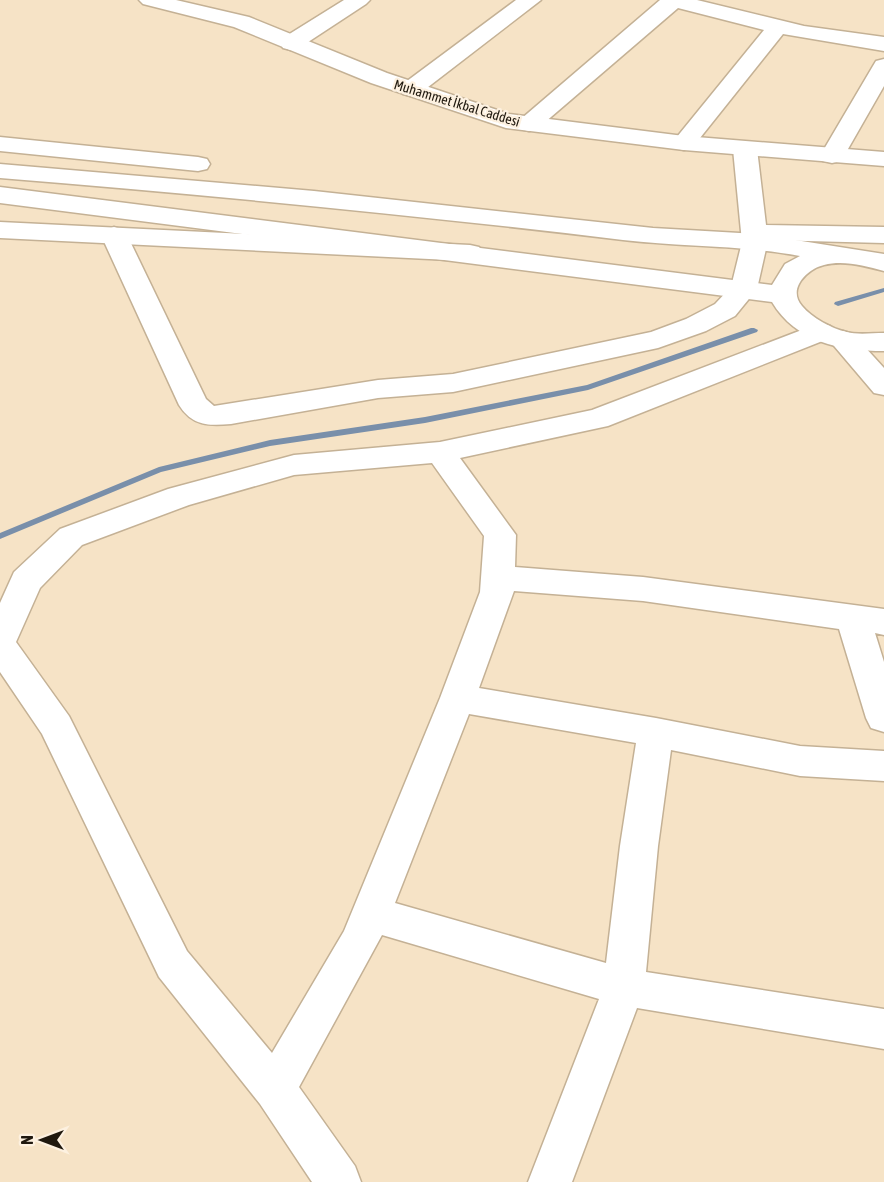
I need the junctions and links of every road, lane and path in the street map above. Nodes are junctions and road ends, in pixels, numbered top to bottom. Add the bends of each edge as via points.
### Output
1 (150, 0) edge
2 (359, 0) edge
3 (530, 0) edge
4 (673, 0) edge
5 (778, 27) junction
6 (291, 42) junction
7 (884, 44) edge
8 (884, 66) edge
9 (411, 89) junction
10 (529, 124) junction
11 (684, 143) junction
12 (0, 144) edge
13 (745, 149) junction
14 (832, 156) junction
15 (884, 159) edge
16 (0, 171) edge
17 (0, 195) edge
18 (483, 215) junction
19 (0, 230) edge
20 (114, 235) junction
21 (884, 235) edge
22 (755, 237) junction
23 (470, 254) junction
24 (834, 256) junction
25 (877, 257) edge
26 (744, 289) junction
27 (784, 295) junction
28 (832, 336) junction
29 (884, 342) edge
30 (884, 386) edge
31 (440, 452) junction
32 (498, 578) junction
33 (868, 620) edge
34 (0, 643) edge
35 (458, 698) junction
36 (884, 717) edge
37 (656, 732) junction
38 (884, 766) edge
39 (371, 914) junction
40 (624, 987) junction
41 (884, 1029) edge
42 (275, 1089) junction
43 (339, 1182) edge
44 (550, 1182) edge

1 - 6 main road, Muhammet İkbal Caddesi via 242,22
2 - 6 main road
3 - 9 main road
4 - 5 main road
4 - 10 main road
5 - 7 main road
5 - 11 main road
6 - 9 main road, Muhammet İkbal Caddesi
8 - 14 main road
9 - 10 main road, Muhammet İkbal Caddesi via 506,121
10 - 11 main road, Muhammet İkbal Caddesi
11 - 13 main road, Muhammet İkbal Caddesi
12 - 18 main road via 280,173
13 - 14 main road, Muhammet İkbal Caddesi
13 - 22 main road
14 - 15 main road, Muhammet İkbal Caddesi
16 - 18 main road
17 - 23 main road
18 - 22 main road via 633,234
19 - 20 main road
20 - 23 main road
20 - 26 main road via 194,405 208,416 378,389 453,383 658,339 725,310
21 - 22 main road
22 - 24 main road
22 - 26 main road
23 - 26 main road
24 - 25 main road
24 - 27 main road via 812,260 796,269 786,281
26 - 27 main road
27 - 28 main road via 792,312
28 - 29 main road
28 - 30 main road
28 - 31 main road via 598,419
31 - 32 main road via 500,535
31 - 34 main road via 294,465 179,497 71,537 26,581
32 - 33 main road via 643,589
32 - 35 main road via 497,592
33 - 36 main road
34 - 42 main road via 56,726 173,964
35 - 37 main road
35 - 39 main road
37 - 38 main road via 800,761
37 - 40 main road
39 - 40 main road
39 - 42 main road
40 - 41 main road
40 - 44 main road
42 - 43 main road

